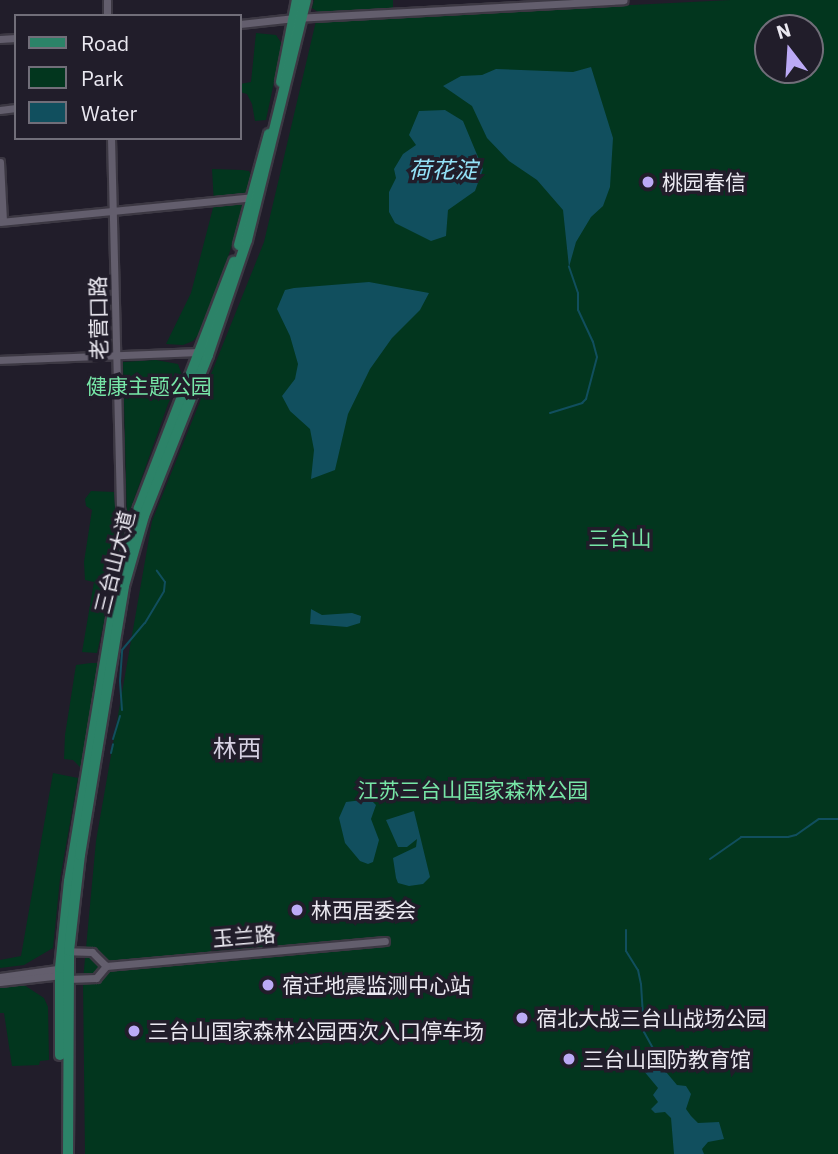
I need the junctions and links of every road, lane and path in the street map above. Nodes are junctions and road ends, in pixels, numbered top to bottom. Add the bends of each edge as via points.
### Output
1 (297, 0) edge
2 (306, 0) edge
3 (624, 0) edge
4 (299, 17) junction
5 (242, 24) edge
6 (111, 140) edge
7 (0, 162) edge
8 (256, 196) junction
9 (114, 209) junction
10 (2, 222) edge
11 (204, 353) junction
12 (116, 355) junction
13 (0, 360) edge
14 (137, 527) junction
15 (385, 941) dead end
16 (69, 951) junction
17 (106, 966) junction
18 (65, 973) junction
19 (0, 980) edge
20 (66, 1154) edge

1 - 4 main road, 三台山大道
2 - 4 main road, 三台山大道
3 - 4 street
4 - 5 street
4 - 8 main road, 三台山大道
6 - 9 street, 老营口路
7 - 10 street
8 - 9 street
8 - 11 main road, 三台山大道 via 232,290
9 - 10 street
9 - 12 street, 老营口路
11 - 12 street
11 - 14 main road, 三台山大道
12 - 13 street
12 - 14 street, 老营口路 via 120,508 122,518
14 - 16 main road, 三台山大道 via 80,855
14 - 18 main road, 三台山大道 via 118,582 106,648 72,863
15 - 17 street, 玉兰路
16 - 17 street via 92,952
16 - 18 main road, 三台山大道
17 - 18 street, 玉兰路 via 96,978
18 - 19 street, 玉兰路
18 - 20 main road, 三台山大道

